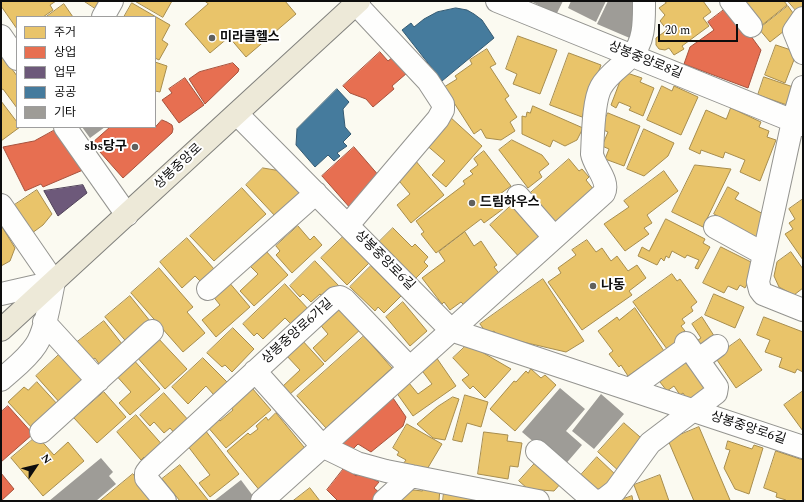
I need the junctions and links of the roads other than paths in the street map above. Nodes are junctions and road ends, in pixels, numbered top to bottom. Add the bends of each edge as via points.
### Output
1 (112, 1) edge
2 (497, 1) edge
3 (644, 1) edge
4 (731, 1) edge
5 (357, 2) edge
6 (104, 16) edge
7 (803, 18) edge
8 (751, 26) dead end
9 (1, 36) edge
10 (803, 53) edge
11 (632, 56) junction
12 (16, 58) edge
13 (803, 87) edge
14 (237, 114) junction
15 (798, 123) edge
16 (66, 128) edge
17 (316, 193) junction
18 (518, 196) dead end
19 (1, 205) edge
20 (127, 215) junction
21 (348, 225) junction
22 (715, 227) dead end
23 (554, 237) junction
24 (764, 254) junction
25 (54, 282) junction
26 (208, 289) dead end
27 (1, 294) edge
28 (803, 310) edge
29 (44, 322) junction
30 (1, 330) edge
31 (451, 330) junction
32 (152, 331) dead end
33 (717, 346) dead end
34 (691, 350) junction
35 (409, 367) junction
36 (255, 371) junction
37 (1, 380) edge
38 (98, 381) junction
39 (630, 389) junction
40 (693, 410) junction
41 (41, 432) dead end
42 (322, 446) junction
43 (803, 447) edge
44 (537, 451) dead end
45 (411, 476) junction
46 (502, 498) edge
47 (165, 501) edge
48 (262, 501) edge
49 (384, 501) edge
50 (538, 501) edge
51 (594, 501) edge
52 (600, 501) edge

1 - 6 street
2 - 11 street, 상봉중앙로8길
3 - 11 street via 642,36
4 - 8 street
5 - 14 main road, 상봉중앙로
5 - 21 street, 상봉중앙로 via 428,81 440,97 443,110
7 - 10 street via 794,31
9 - 12 street
11 - 15 street, 상봉중앙로8길
11 - 23 street via 608,76 600,88 596,106 592,154 606,185 604,194
13 - 15 street
14 - 17 street, 상봉중앙로6길
14 - 20 main road, 상봉중앙로
15 - 24 street
16 - 20 street
17 - 21 street, 상봉중앙로6길
17 - 26 street
18 - 23 street
19 - 25 street
20 - 25 main road, 상봉중앙로
21 - 31 street, 상봉중앙로6길
22 - 24 street
23 - 31 street
24 - 28 street via 758,282 760,290 768,297
25 - 27 street
25 - 29 street
25 - 30 main road, 상봉중앙로
29 - 37 street via 42,335 33,350
29 - 38 street
31 - 35 street
31 - 39 street, 상봉중앙로6길
32 - 38 street
33 - 34 street
34 - 39 street
34 - 40 street, 상봉중앙로6길 via 717,391
35 - 36 street, 상봉중앙로6가길 via 340,297 331,301
35 - 42 street
36 - 42 street, 상봉중앙로6가길
36 - 47 street, 상봉중앙로6가길 via 146,473 146,478
38 - 41 street
39 - 40 street, 상봉중앙로6길
40 - 43 street, 상봉중앙로6길
40 - 52 street, 상봉중앙로6길 via 650,443 615,491
42 - 45 street via 357,463
42 - 48 street
44 - 51 street
45 - 46 street
45 - 49 street
46 - 50 street

